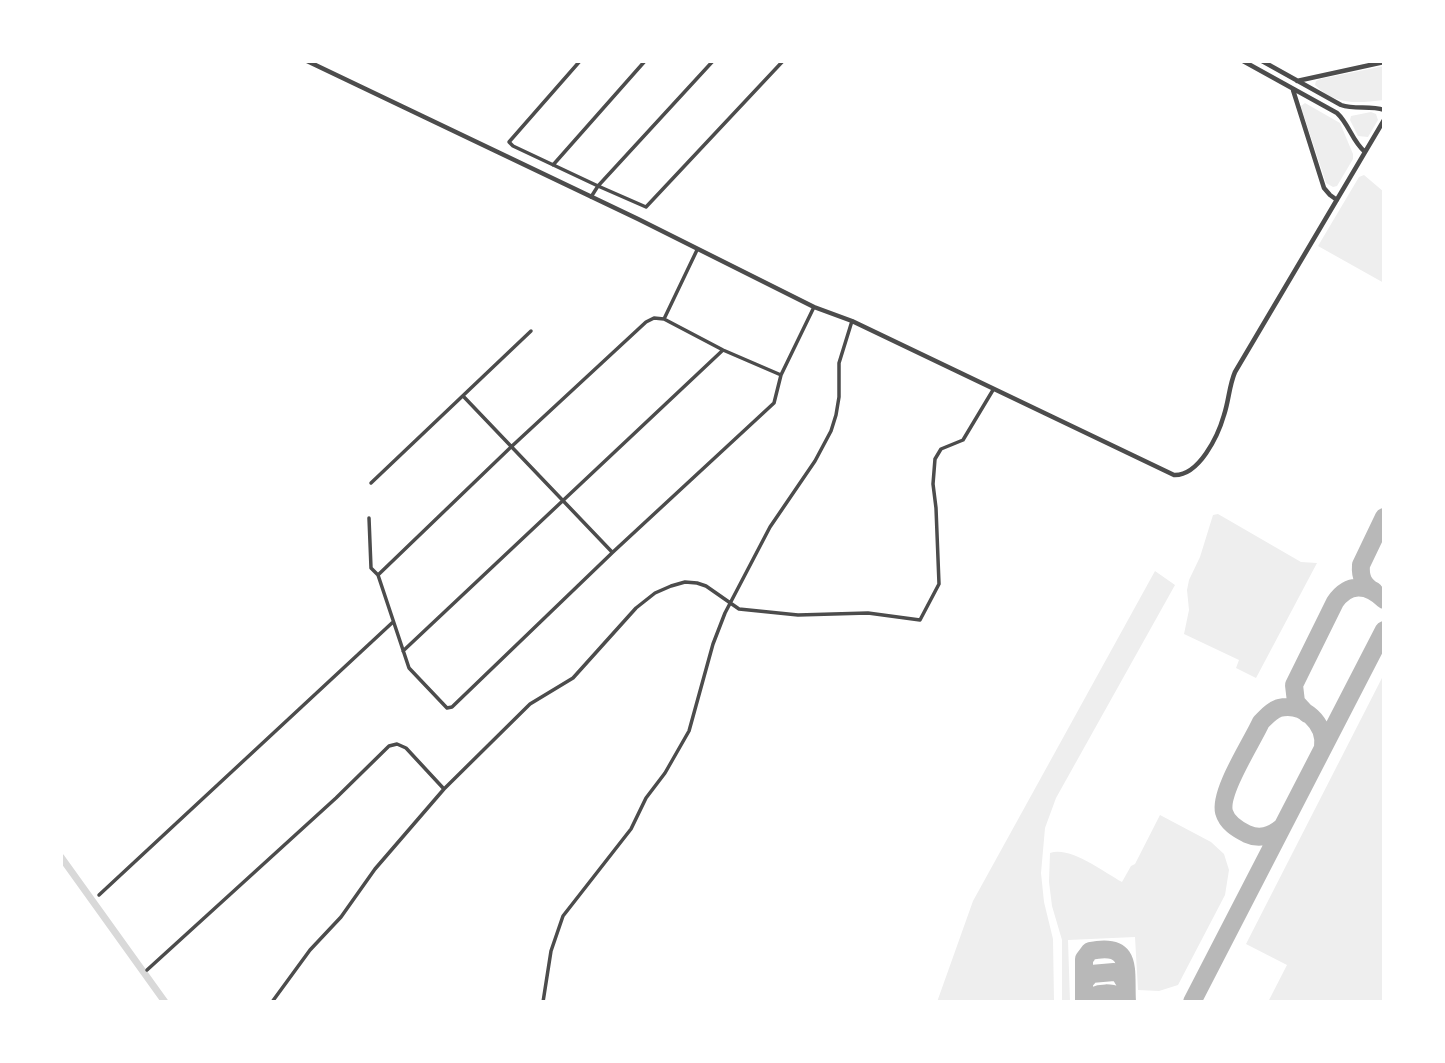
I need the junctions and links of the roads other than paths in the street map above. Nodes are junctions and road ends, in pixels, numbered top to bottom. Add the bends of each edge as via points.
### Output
1 (307, 61) edge
2 (580, 61) edge
3 (645, 61) edge
4 (713, 61) edge
5 (783, 61) edge
6 (1243, 61) edge
7 (1262, 61) edge
8 (1384, 62) edge
9 (1297, 81) junction
10 (1293, 89) junction
11 (1384, 110) edge
12 (1384, 120) edge
13 (1365, 152) junction
14 (553, 165) junction
15 (598, 186) junction
16 (591, 197) junction
17 (1337, 200) junction
18 (697, 250) junction
19 (814, 307) junction
20 (664, 319) junction
21 (852, 321) junction
22 (531, 331) dead end
23 (723, 350) junction
24 (781, 375) junction
25 (993, 390) junction
26 (464, 397) junction
27 (511, 447) junction
28 (371, 483) dead end
29 (562, 500) junction
30 (369, 518) dead end
31 (612, 552) junction
32 (378, 575) junction
33 (730, 604) junction
34 (393, 622) junction
35 (403, 651) junction
36 (444, 789) junction
37 (99, 895) dead end
38 (147, 970) dead end
39 (272, 1002) edge
40 (543, 1002) edge

1 - 16 street
2 - 14 street via 509,139 513,146
3 - 14 street
4 - 15 street
5 - 15 street via 646,206
6 - 10 street
7 - 9 street
8 - 9 street
9 - 11 street via 1341,106
10 - 13 street via 1337,113
10 - 17 street via 1324,188
12 - 13 street
13 - 17 street
14 - 15 street
15 - 16 street
16 - 18 street
17 - 25 street via 1235,372 1217,433 1196,467 1186,474 1167,473
18 - 19 street
18 - 20 street
19 - 21 street
19 - 24 street
20 - 23 street
20 - 27 street via 646,322
21 - 25 street
21 - 33 street via 839,363 839,397 831,431 769,527
22 - 26 street
23 - 24 street
23 - 29 street
24 - 31 street via 774,403
25 - 33 street via 963,440 941,449 935,459 939,584 920,620 851,612 789,614
26 - 27 street
26 - 28 street
27 - 29 street
27 - 32 street
29 - 31 street
29 - 35 street
30 - 32 street via 371,568
31 - 35 street via 452,707 444,706 409,668
32 - 34 street
33 - 36 street via 697,583 685,582 656,593 636,608 573,678 530,704
33 - 40 street via 683,743 631,829 563,916 551,951
34 - 35 street
34 - 37 street
36 - 38 street via 406,748 389,746
36 - 39 street

